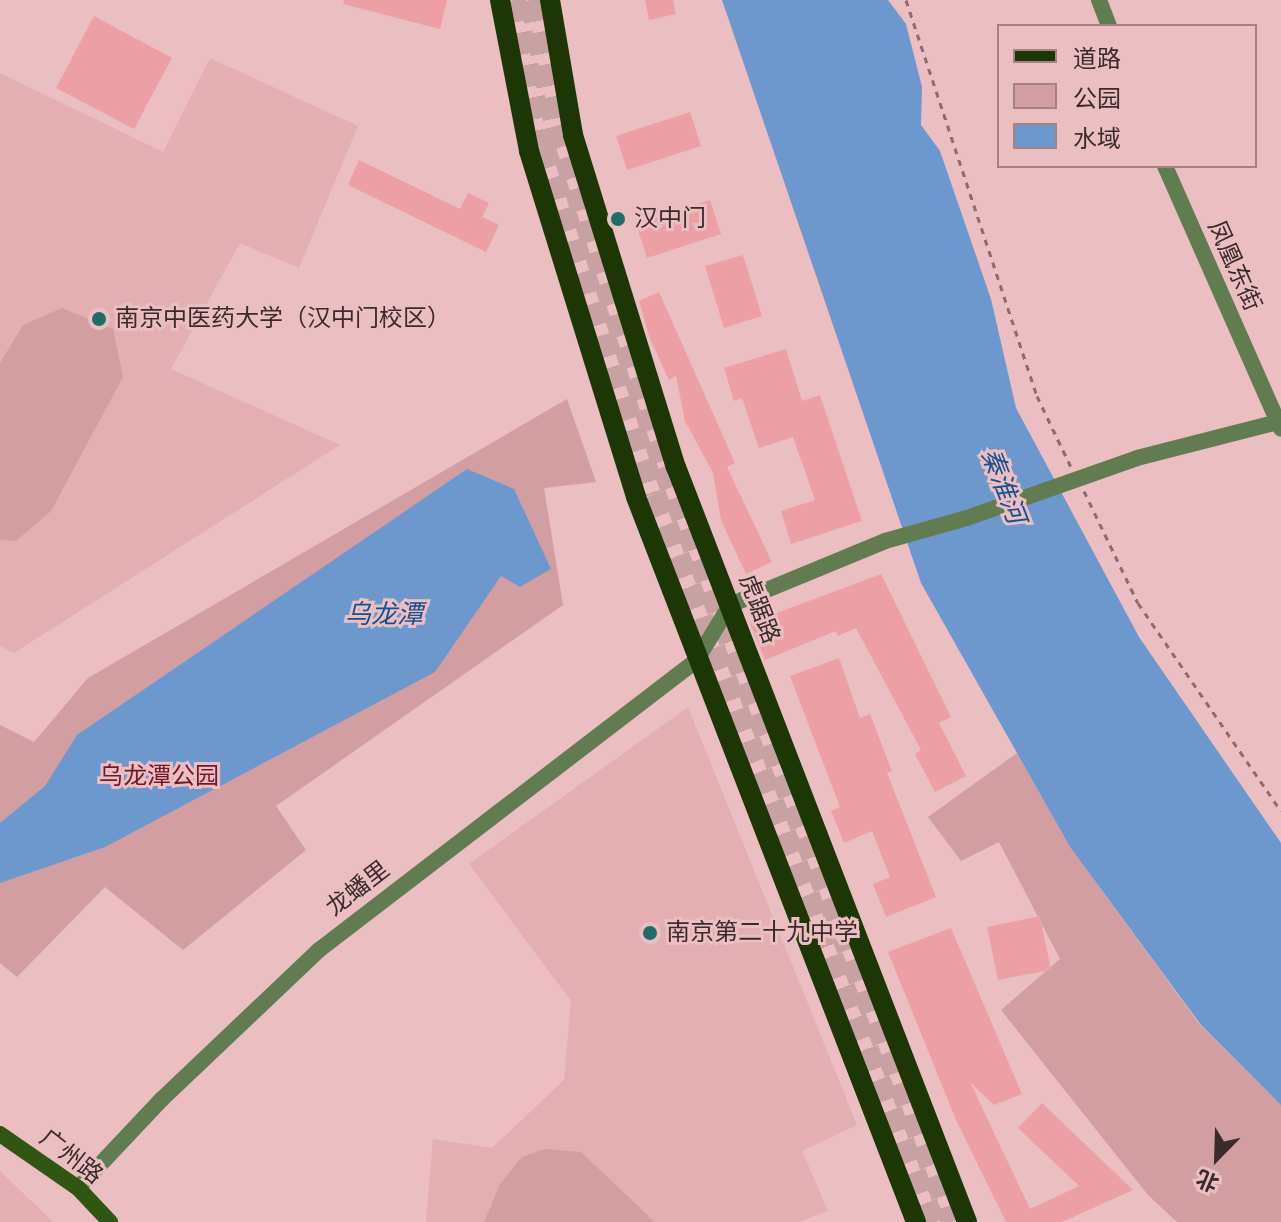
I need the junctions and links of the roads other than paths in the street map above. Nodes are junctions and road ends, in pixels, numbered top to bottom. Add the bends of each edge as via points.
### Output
1 (500, 0) edge
2 (550, 0) edge
3 (1099, 0) edge
4 (1108, 24) edge
5 (1166, 168) edge
6 (1279, 426) edge
7 (730, 605) junction
8 (696, 661) junction
9 (0, 1134) edge
10 (78, 1188) junction
11 (110, 1222) edge
12 (916, 1222) edge
13 (967, 1222) edge

1 - 8 main road via 529,151 636,497
2 - 7 main road, 虎踞路 via 573,135 610,262 676,467
3 - 4 street
5 - 6 street, 凤凰东街
6 - 7 street, bridge via 1137,458 885,541
7 - 8 street
7 - 13 main road, 虎踞路
8 - 10 street, 龙蟠里 via 319,950 162,1099
8 - 12 main road via 813,944
9 - 10 main road, 广州路
10 - 11 main road, 广州路

